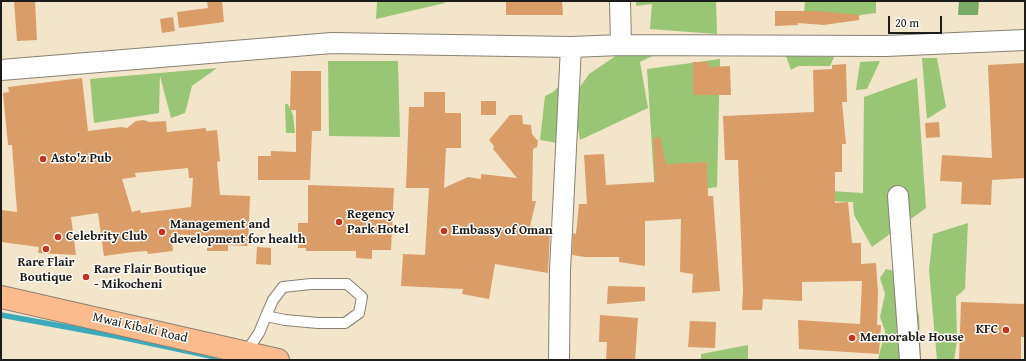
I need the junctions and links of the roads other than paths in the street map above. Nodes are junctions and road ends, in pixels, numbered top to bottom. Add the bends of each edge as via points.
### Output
1 (620, 1) edge
2 (1025, 40) edge
3 (621, 44) junction
4 (571, 47) junction
5 (1, 70) edge
6 (898, 196) dead end
7 (1, 297) edge
8 (266, 316) junction
9 (244, 356) edge
10 (278, 360) edge
11 (559, 360) edge
12 (910, 360) edge

1 - 3 street
2 - 3 street via 886,46
3 - 4 street
4 - 5 street via 332,43
4 - 11 street via 561,255
6 - 12 street
7 - 9 main road, Mwai Kibaki Road
8 - 8 lane via 273,300 283,287 347,284 362,298 359,313 344,323 318,323
8 - 9 lane via 259,333
9 - 10 main road, Mwai Kibaki Road

